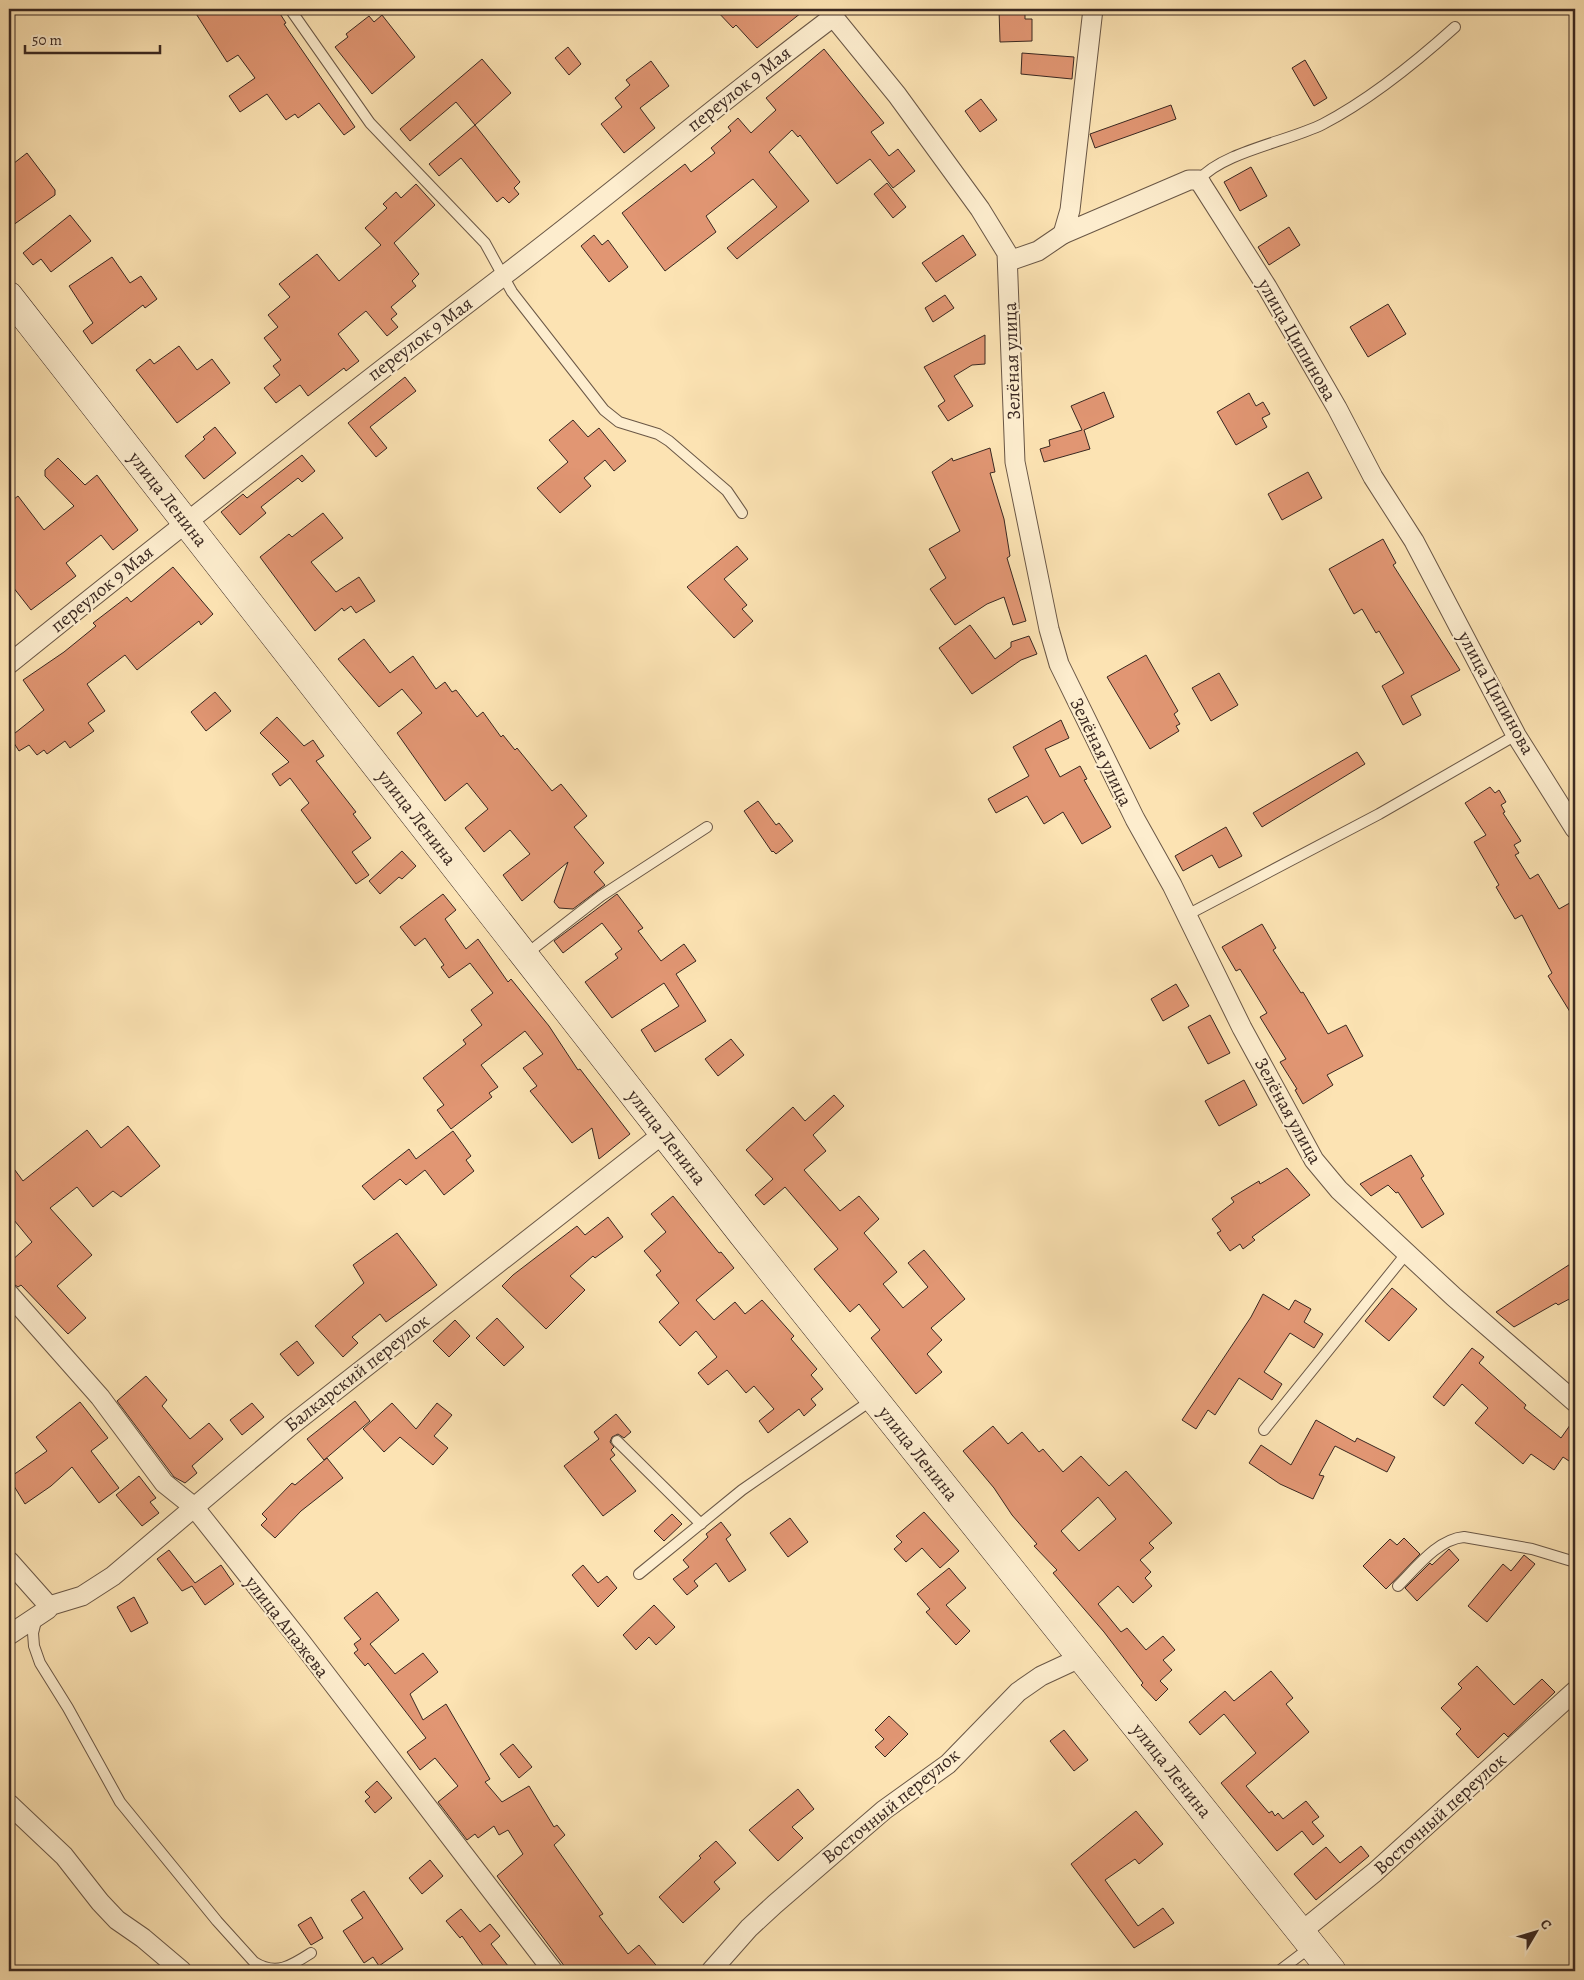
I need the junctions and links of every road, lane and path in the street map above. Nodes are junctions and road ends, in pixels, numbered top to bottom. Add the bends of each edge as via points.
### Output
1 (290, 9) edge
2 (1093, 9) edge
3 (830, 13) edge
4 (1455, 27) dead end
5 (1199, 180) junction
6 (1063, 234) junction
7 (1008, 261) junction
8 (503, 277) junction
9 (9, 296) edge
10 (742, 513) dead end
11 (185, 523) junction
12 (9, 664) edge
13 (1516, 736) junction
14 (707, 827) dead end
15 (1575, 829) edge
16 (1187, 916) junction
17 (524, 956) junction
18 (664, 1133) junction
19 (1406, 1254) junction
20 (9, 1294) edge
21 (875, 1398) junction
22 (1575, 1402) edge
23 (1264, 1430) dead end
24 (617, 1441) dead end
25 (194, 1507) junction
26 (701, 1524) junction
27 (9, 1561) edge
28 (1575, 1562) edge
29 (639, 1574) dead end
30 (1398, 1586) dead end
31 (43, 1611) junction
32 (9, 1635) edge
33 (1082, 1657) junction
34 (1575, 1691) edge
35 (9, 1804) edge
36 (1306, 1939) junction
37 (311, 1952) dead end
38 (182, 1971) edge
39 (553, 1971) edge
40 (711, 1971) edge
41 (1279, 1971) edge
42 (1332, 1971) edge

1 - 8 lane via 370,123 485,243
2 - 6 street via 1070,210
3 - 7 street, Зелёная улица via 897,95 980,209 1004,245
3 - 8 street, переулок 9 Мая
4 - 5 lane via 1417,61 1348,109 1306,132 1227,161
5 - 6 street via 1189,180
5 - 13 street, улица Ципинова via 1267,287 1373,478 1414,541
6 - 7 street via 1038,251
7 - 16 street, Зелёная улица via 1013,447 1049,629 1066,682 1134,819
8 - 10 lane via 604,410 619,422 670,441 726,492
8 - 11 street, переулок 9 Мая via 420,338
9 - 11 street, улица Ленина
11 - 12 street, переулок 9 Мая
11 - 17 street, улица Ленина
13 - 15 street, улица Ципинова
13 - 16 lane via 1379,814
14 - 17 lane via 601,896
16 - 19 street, Зелёная улица via 1216,978 1314,1160 1339,1190
17 - 18 street, улица Ленина
18 - 21 street, улица Ленина
18 - 25 street, Балкарский переулок via 297,1421
19 - 22 street, Зелёная улица
19 - 23 lane
20 - 25 street, улица Апажева via 100,1397 164,1483
21 - 26 lane via 742,1490
21 - 33 street, улица Ленина
24 - 26 lane
25 - 31 street, Балкарский переулок via 96,1588
25 - 39 street, улица Апажева
26 - 29 lane
27 - 31 street
28 - 30 lane via 1532,1549 1464,1537 1453,1538 1440,1546
31 - 32 street, Балкарский переулок
31 - 37 lane via 33,1633 34,1646 44,1671 120,1802 254,1962 282,1970
33 - 36 street, улица Ленина
33 - 40 street, Восточный переулок via 1041,1676 1018,1692 948,1764 884,1810 775,1904
34 - 36 street, Восточный переулок
35 - 38 street via 64,1856 117,1920
36 - 41 lane
36 - 42 street, улица Ленина

